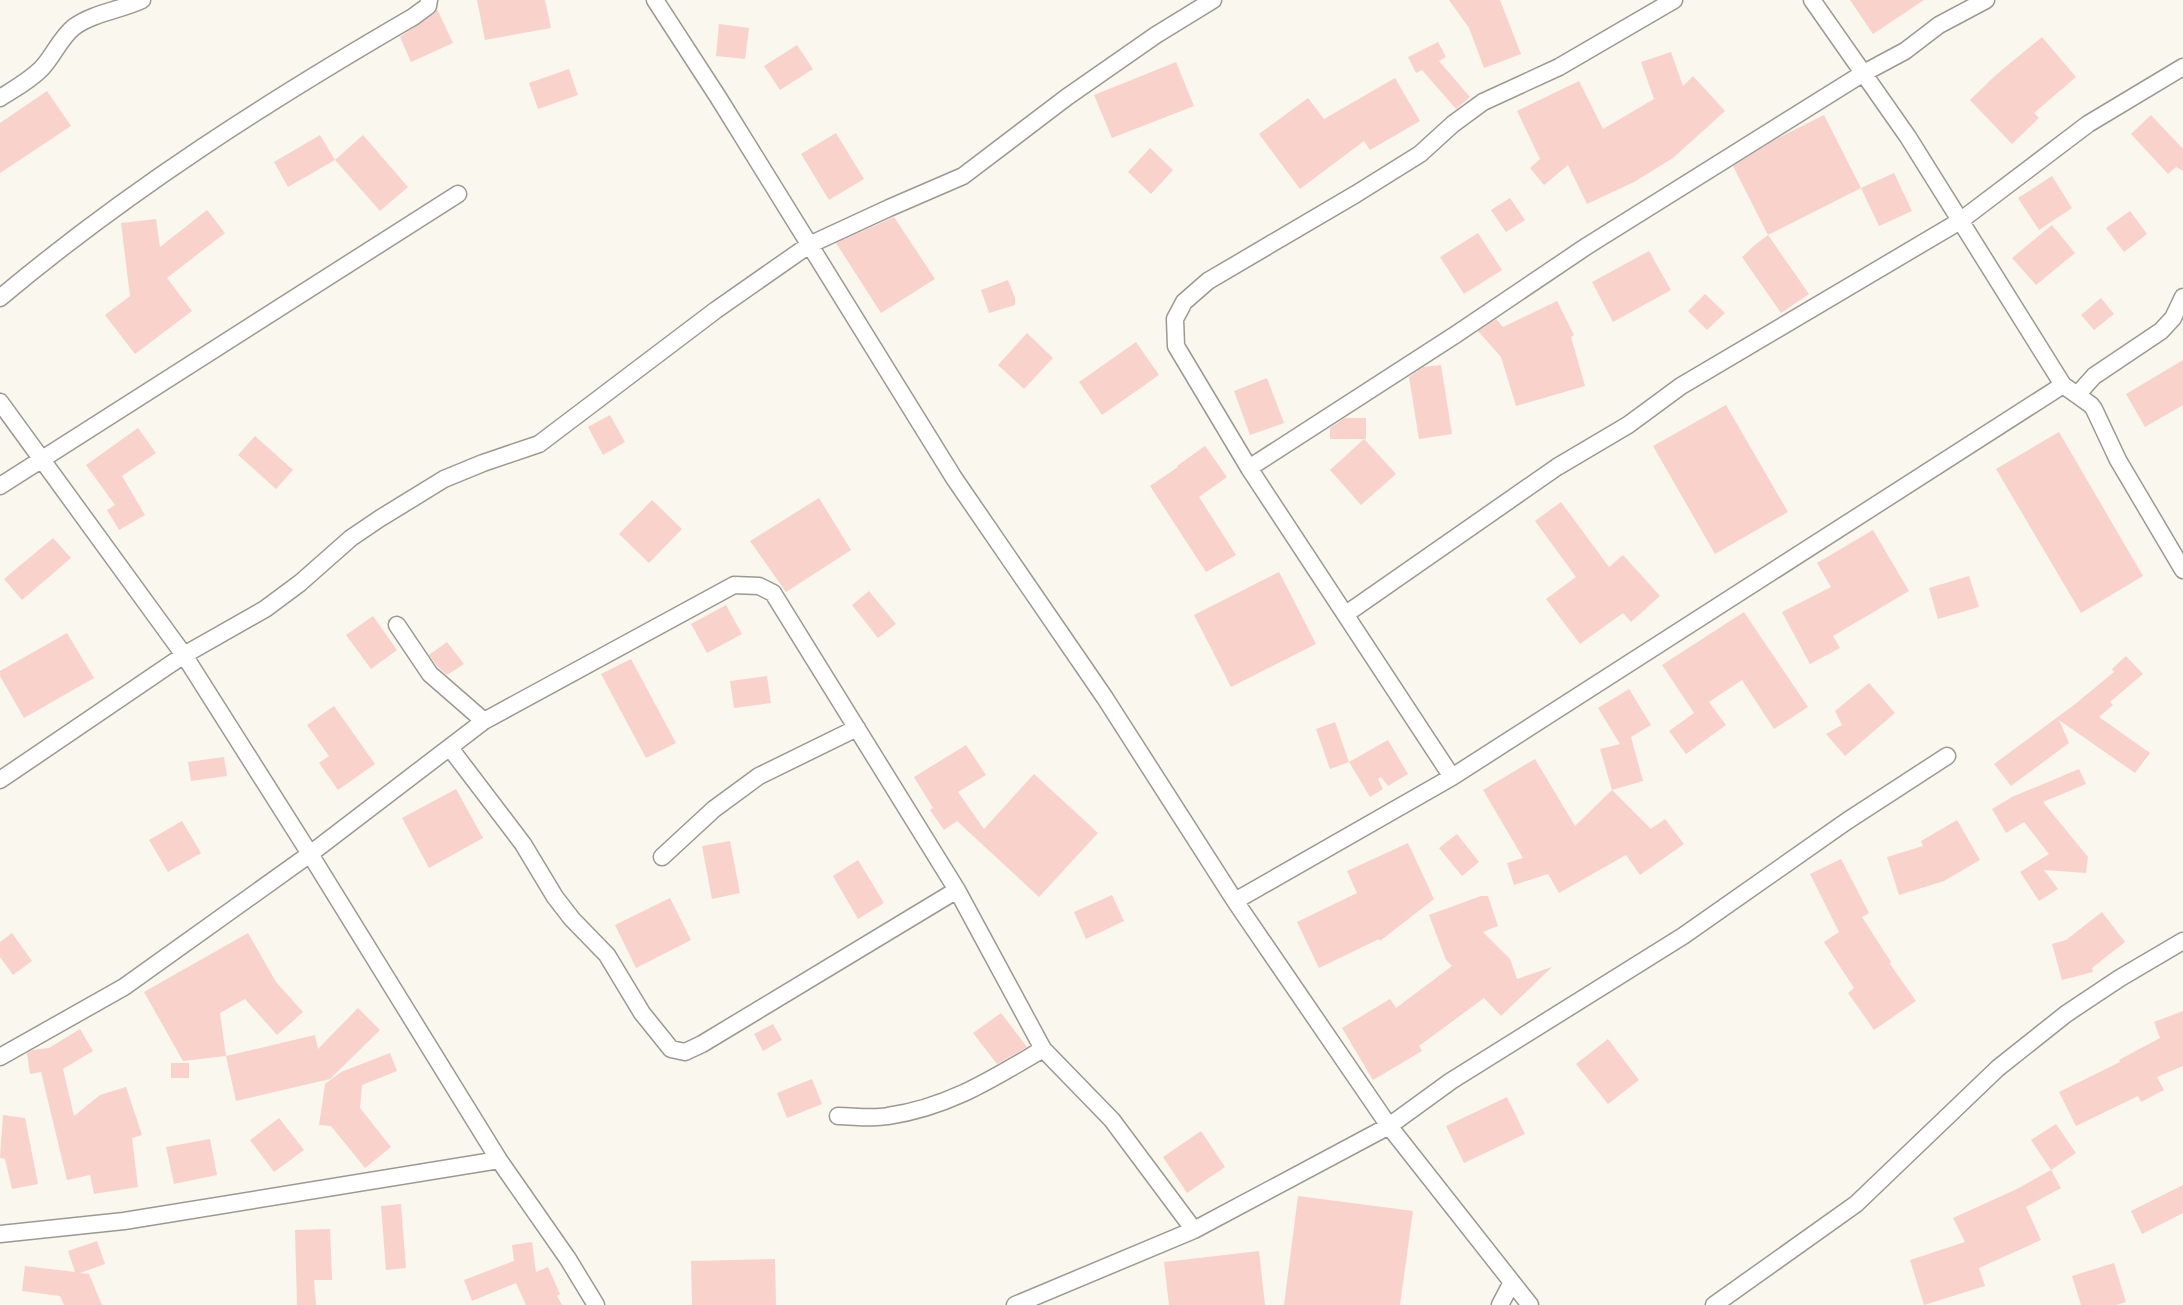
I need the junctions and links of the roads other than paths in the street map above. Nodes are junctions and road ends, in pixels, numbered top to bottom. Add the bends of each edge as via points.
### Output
1 (142, 0) edge
2 (429, 0) edge
3 (655, 0) edge
4 (1213, 0) edge
5 (1674, 0) edge
6 (1812, 0) edge
7 (1986, 0) edge
8 (2183, 67) edge
9 (1862, 74) junction
10 (0, 98) edge
11 (458, 194) dead end
12 (1960, 221) junction
13 (808, 245) junction
14 (2183, 297) edge
15 (0, 298) edge
16 (2070, 390) junction
17 (0, 402) edge
18 (41, 459) junction
19 (1250, 468) junction
20 (0, 486) edge
21 (2183, 570) edge
22 (1346, 614) junction
23 (397, 625) dead end
24 (184, 655) junction
25 (484, 721) junction
26 (856, 728) junction
27 (450, 748) junction
28 (1947, 756) dead end
29 (1452, 777) junction
30 (0, 780) edge
31 (310, 854) junction
32 (662, 857) dead end
33 (957, 890) junction
34 (1235, 902) junction
35 (2183, 941) edge
36 (1043, 1049) junction
37 (0, 1057) edge
38 (838, 1116) dead end
39 (1388, 1126) junction
40 (499, 1160) junction
41 (1194, 1230) junction
42 (0, 1234) edge
43 (1512, 1282) junction
44 (596, 1305) edge
45 (1015, 1305) edge
46 (1500, 1305) edge
47 (1530, 1305) edge
48 (1714, 1305) edge

1 - 10 street via 74,27 42,68
2 - 15 street via 428,6 413,18 260,110 165,174 90,227
3 - 13 street
4 - 13 street via 1075,91 963,176
5 - 19 street via 1559,66 1483,102 1420,154 1208,281 1184,302 1174,319 1176,346
6 - 9 street
7 - 9 street via 1939,25 1905,51
8 - 12 street via 2088,124
9 - 12 street via 1908,137
9 - 19 street via 1587,246
11 - 18 street
12 - 16 street
12 - 22 street via 1681,386 1628,425 1557,467
13 - 24 street via 539,444 444,479 351,538 265,609
13 - 34 street via 954,478 1104,698
14 - 16 street via 2174,318 2161,331
16 - 21 street via 2094,409 2118,460
16 - 29 street
17 - 18 street
18 - 20 street
18 - 24 street
19 - 22 street
22 - 29 street
23 - 25 street via 430,674
24 - 30 street
24 - 31 street
25 - 26 street via 734,585 759,586 773,594
25 - 27 street
26 - 32 street via 759,776 714,809
26 - 33 street
27 - 31 street
27 - 33 street via 523,844 555,897 607,955 642,1012 671,1049 685,1052 702,1044
28 - 39 street via 1847,821 1683,936 1451,1081
29 - 34 street
31 - 37 street via 124,987
31 - 40 street
33 - 36 street
34 - 39 street
35 - 48 street via 2066,1014 1998,1068 1856,1204
36 - 38 street via 973,1090 928,1108 886,1117
36 - 41 street via 1112,1120
39 - 41 street
39 - 43 street
40 - 42 street via 124,1221
40 - 44 street
41 - 45 street
43 - 46 street
43 - 47 street

